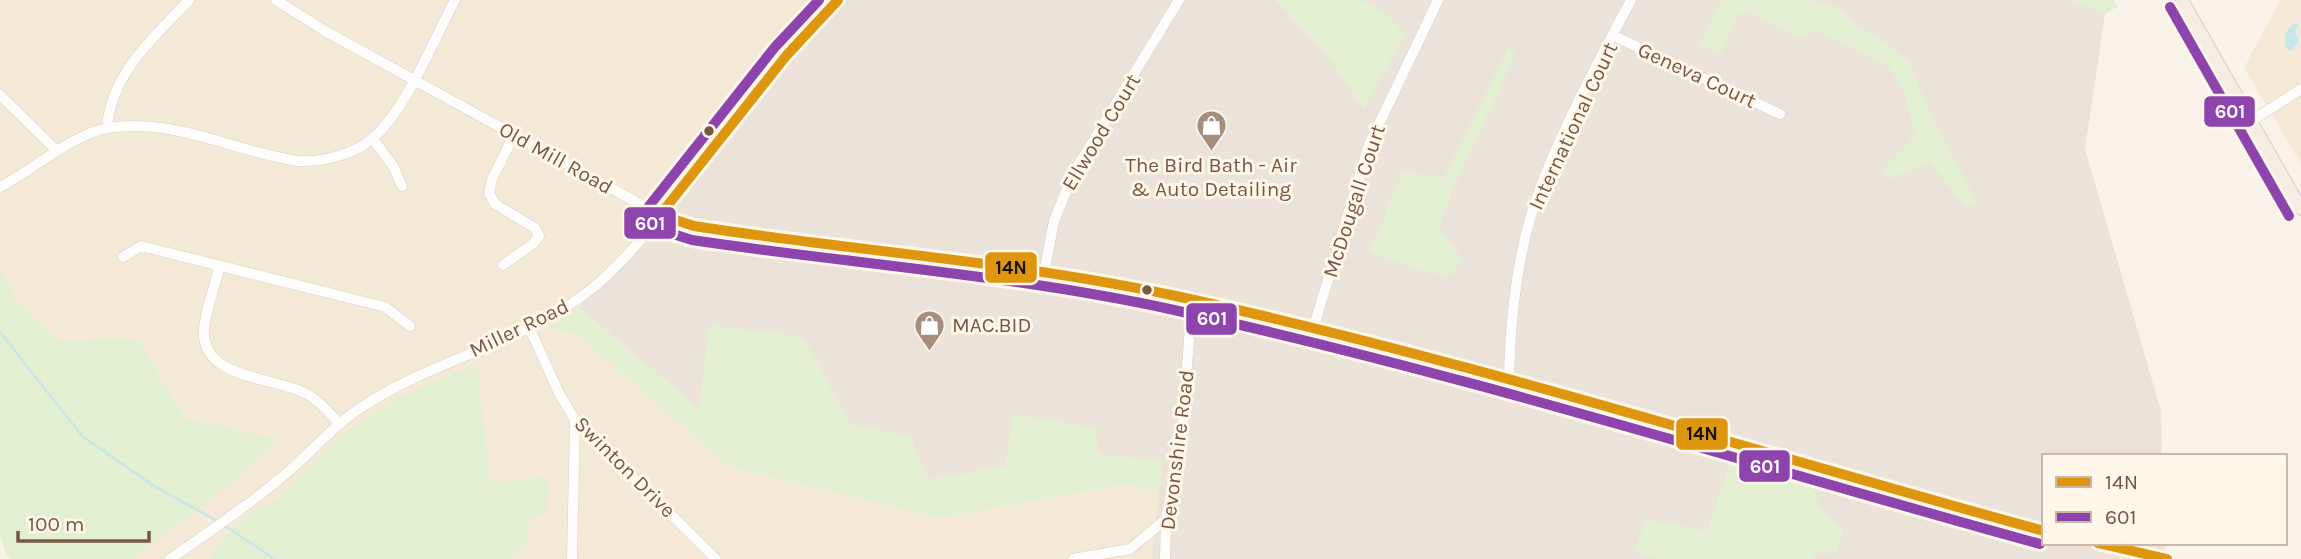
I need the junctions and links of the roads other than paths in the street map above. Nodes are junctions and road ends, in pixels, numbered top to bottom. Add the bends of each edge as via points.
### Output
1 (190, 0) edge
2 (276, 0) edge
3 (455, 0) edge
4 (838, 0) edge
5 (1179, 0) edge
6 (1437, 0) edge
7 (1631, 0) edge
8 (2182, 0) edge
9 (1614, 36) junction
10 (412, 80) junction
11 (2301, 89) edge
12 (0, 95) edge
13 (1780, 114) dead end
14 (2250, 122) junction
15 (107, 128) junction
16 (514, 135) junction
17 (373, 139) junction
18 (56, 150) junction
19 (402, 186) dead end
20 (0, 187) edge
21 (2301, 209) edge
22 (660, 215) junction
23 (123, 257) dead end
24 (220, 265) junction
25 (503, 265) dead end
26 (1044, 273) junction
27 (1192, 300) junction
28 (410, 326) dead end
29 (529, 327) junction
30 (1313, 329) junction
31 (1509, 380) junction
32 (575, 420) junction
33 (339, 424) junction
34 (1166, 519) junction
35 (2042, 529) edge
36 (2105, 545) edge
37 (170, 559) edge
38 (572, 559) edge
39 (716, 559) edge
40 (1073, 559) edge
41 (1079, 559) edge
42 (1166, 559) edge
43 (2167, 559) edge

1 - 15 street via 118,82 109,103
2 - 10 street, Old Mill Road
3 - 10 street
4 - 22 street, Miller Road via 786,56
5 - 26 street, Ellwood Court via 1074,172 1054,221
6 - 30 street, McDougall Court via 1368,145
7 - 9 street, International Court
8 - 14 main road
9 - 13 street, Geneva Court
9 - 31 street, International Court via 1532,213 1517,292
10 - 16 street, Old Mill Road
10 - 17 street
11 - 14 street
12 - 18 street
14 - 21 main road
15 - 17 street via 173,129 314,162
15 - 18 street
16 - 22 street, Old Mill Road
16 - 25 street via 489,193 495,204 535,228 539,236
17 - 19 street
18 - 20 street
22 - 26 street, Old Mill Road via 694,226 821,246
22 - 29 street, Miller Road via 594,287
23 - 24 street via 141,246
24 - 28 street via 385,307
24 - 33 street via 204,330 217,361 307,394
26 - 27 street, Old Mill Road
27 - 30 street, Old Mill Road
27 - 34 street, Devonshire Road via 1180,453
29 - 32 street, Swinton Drive
29 - 33 street, Miller Road via 388,391
30 - 31 street, Old Mill Road
31 - 35 street, Old Mill Road
32 - 38 street
32 - 39 street, Swinton Drive
33 - 37 street, Miller Road via 290,470
34 - 41 street via 1130,549
34 - 42 street, Devonshire Road
36 - 43 street
40 - 41 street

